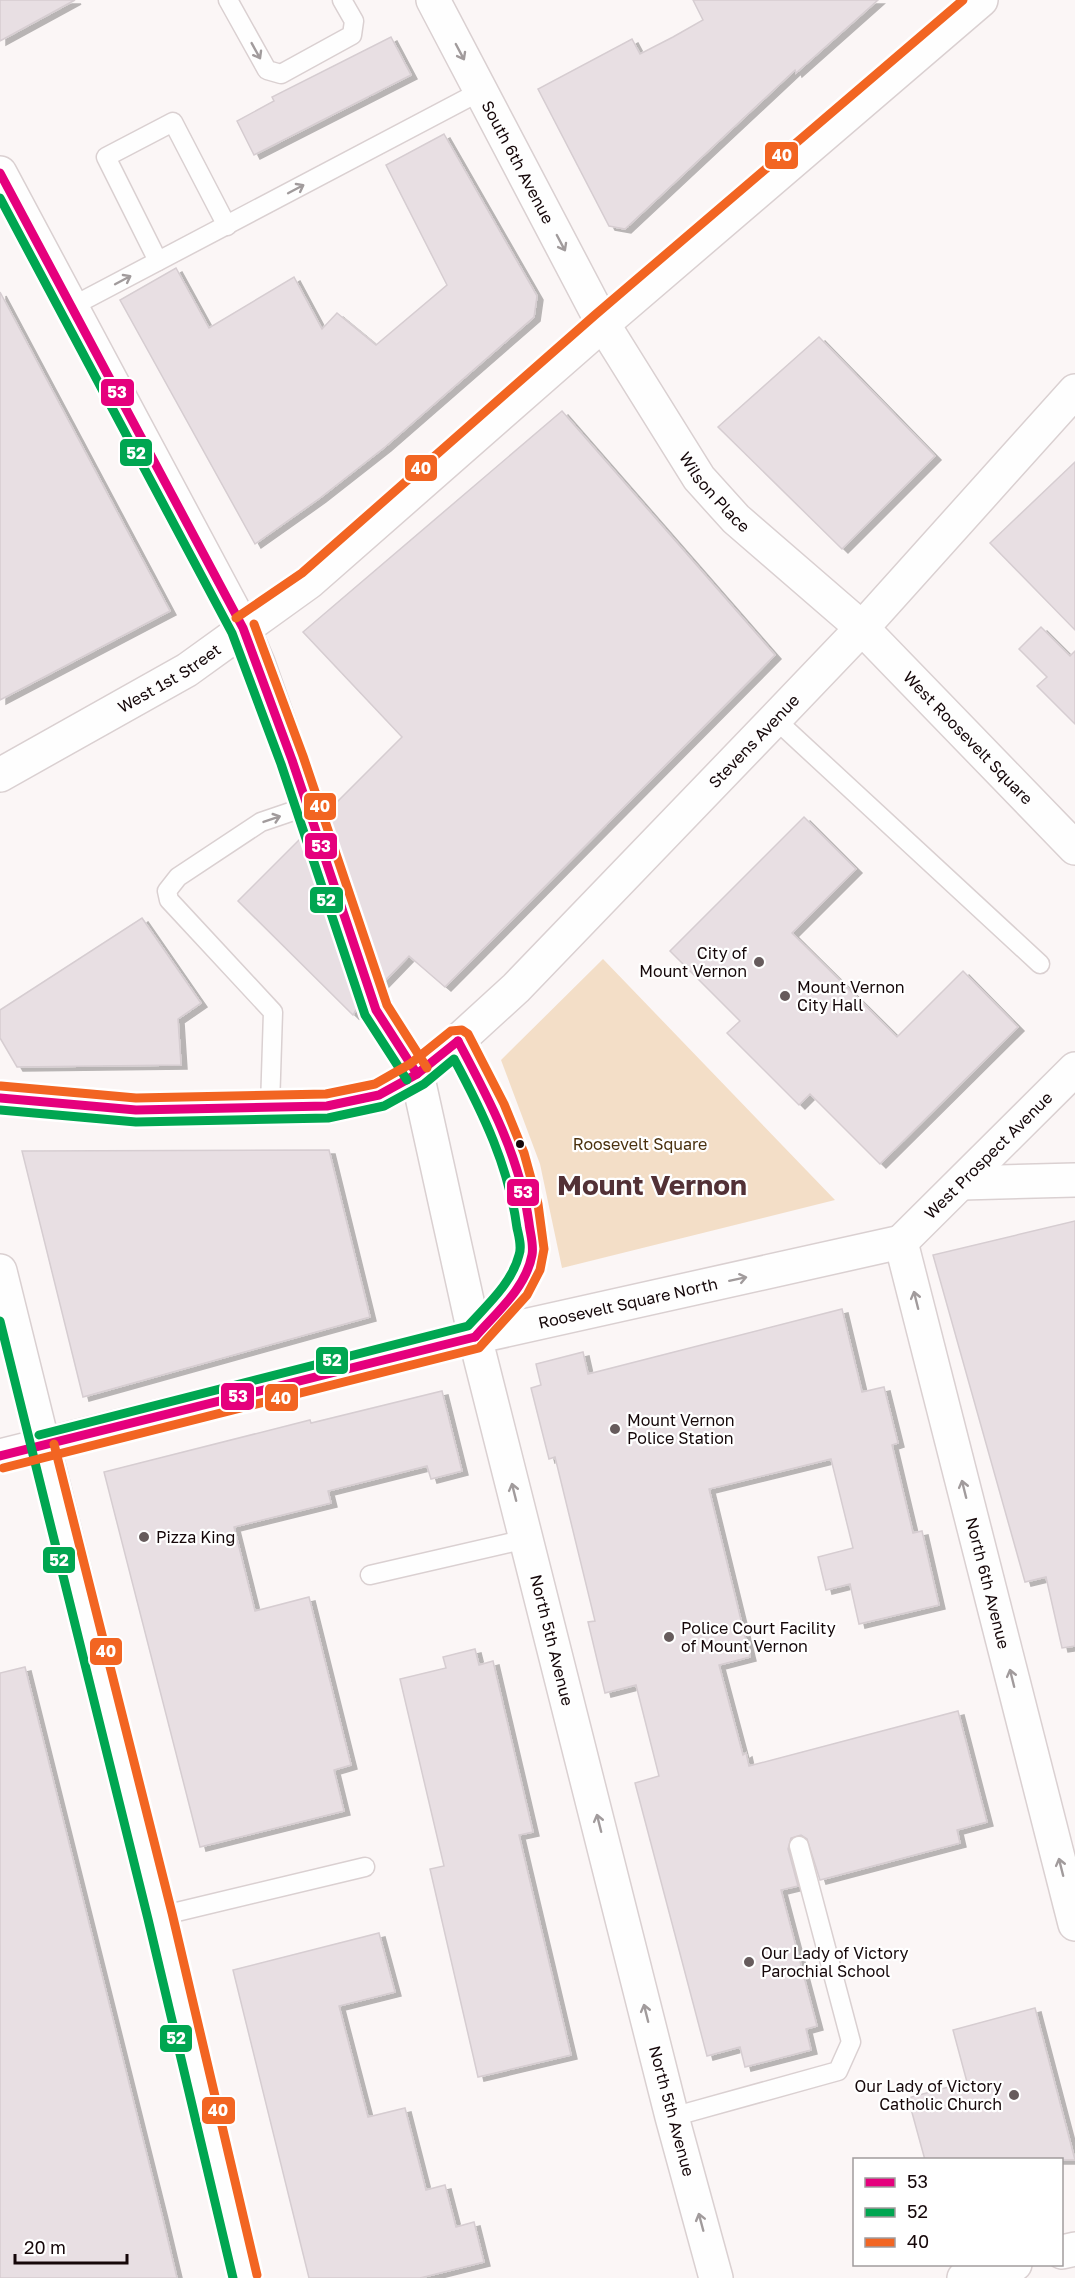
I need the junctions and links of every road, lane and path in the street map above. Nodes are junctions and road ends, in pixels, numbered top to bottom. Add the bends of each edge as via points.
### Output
1 (228, 0) edge
2 (342, 0) edge
3 (433, 0) edge
4 (976, 1) edge
5 (481, 91) junction
6 (0, 173) edge
7 (227, 225) junction
8 (158, 261) junction
9 (72, 307) junction
10 (603, 324) junction
11 (1075, 391) edge
12 (243, 628) junction
13 (862, 628) junction
14 (775, 719) junction
15 (0, 775) edge
16 (308, 806) joint
17 (1075, 848) edge
18 (1040, 964) dead end
19 (376, 1010) tunnel mouth
20 (458, 1041) junction
21 (1075, 1069) edge
22 (417, 1074) junction
23 (0, 1098) edge
24 (270, 1107) junction
25 (1075, 1180) edge
26 (962, 1183) junction
27 (901, 1242) junction
28 (0, 1271) edge
29 (475, 1336) junction
30 (42, 1447) junction
31 (0, 1456) edge
32 (526, 1539) junction
33 (370, 1575) dead end
34 (799, 1846) dead end
35 (365, 1867) dead end
36 (160, 1916) junction
37 (1075, 1924) edge
38 (672, 2117) junction
39 (1011, 2266) edge
40 (245, 2278) edge
41 (716, 2278) edge
42 (964, 2278) edge

1 -> 2 lane via 267,70 281,74 352,35 354,21
3 -> 5 street, South 6th Avenue
4 - 10 street, West 1st Street
7 -> 5 lane
5 -> 10 street, South 6th Avenue
6 - 9 street
7 - 8 lane
7 - 8 lane via 173,122 106,157
9 -> 8 lane
9 - 12 street
10 - 12 street, West 1st Street via 309,582
10 - 13 street, Wilson Place via 699,478 736,519
11 - 13 street, Stevens Avenue
12 - 15 street, West 1st Street via 187,670
12 - 16 street
13 - 14 street, Stevens Avenue
13 - 17 street, West Roosevelt Square
14 - 18 lane
14 - 20 street, Stevens Avenue via 516,988
24 -> 16 lane via 273,1012 169,900 167,891 178,877 261,822
19 - 22 street, North 5th Avenue
20 - 22 street, Stevens Avenue
20 - 29 lane via 512,1152 529,1217 532,1254 520,1285
21 - 26 street, West Prospect Avenue
22 - 24 street, Stevens Avenue via 375,1096 327,1106
22 - 29 street, North 5th Avenue
23 - 24 street, Stevens Avenue via 136,1110
25 - 26 street
26 - 27 street, West Prospect Avenue
29 -> 27 street, Roosevelt Square North
37 -> 27 street, North 6th Avenue
28 - 30 street
29 - 30 street, Roosevelt Square North
32 -> 29 street, North 5th Avenue
30 - 31 street, Roosevelt Square North
30 - 36 street
32 - 33 lane
38 -> 32 street, North 5th Avenue
34 - 38 lane via 851,2042 838,2071
35 - 36 lane
36 - 40 street
41 -> 38 street, North 5th Avenue
39 - 42 street

